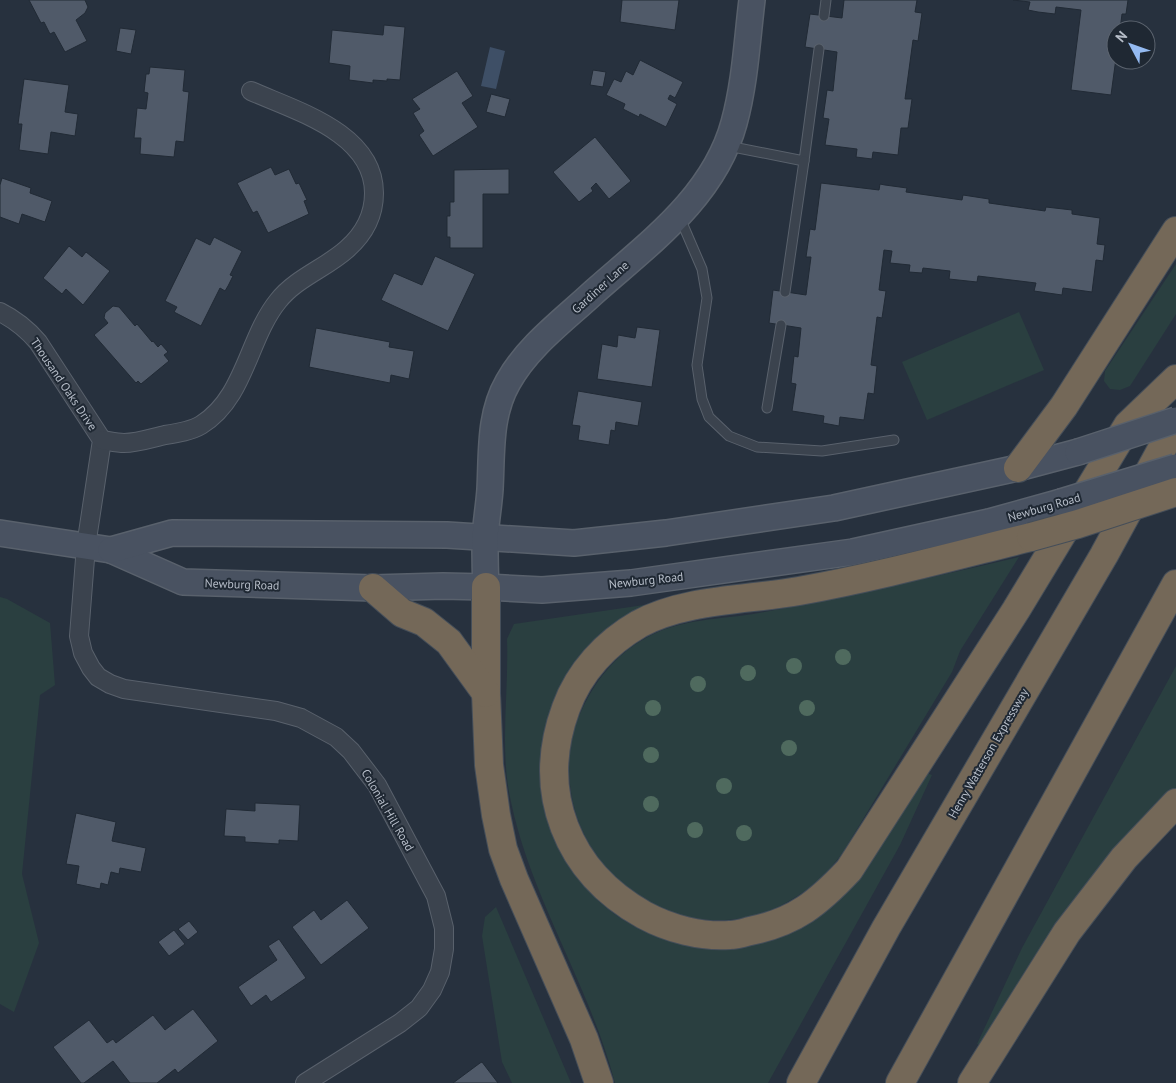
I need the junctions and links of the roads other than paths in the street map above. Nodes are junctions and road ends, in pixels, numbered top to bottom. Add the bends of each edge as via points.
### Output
1 (752, 0) edge
2 (826, 0) edge
3 (824, 16) dead end
4 (819, 50) dead end
5 (251, 91) dead end
6 (725, 145) junction
7 (804, 161) junction
8 (679, 215) junction
9 (1176, 231) edge
10 (785, 292) dead end
11 (0, 312) edge
12 (781, 325) dead end
13 (1176, 379) edge
14 (767, 408) dead end
15 (1176, 422) edge
16 (102, 440) junction
17 (894, 440) dead end
18 (1176, 467) edge
19 (1018, 468) junction
20 (1176, 492) edge
21 (0, 533) edge
22 (485, 538) junction
23 (86, 546) junction
24 (112, 550) junction
25 (1176, 584) edge
26 (486, 587) junction
27 (373, 588) junction
28 (486, 693) junction
29 (1176, 803) edge
30 (305, 1083) edge
31 (599, 1083) edge
32 (801, 1083) edge
33 (900, 1083) edge
34 (972, 1083) edge

1 - 6 main road, Gardiner Lane via 740,98
2 - 3 lane
4 - 7 lane
5 - 16 street, Thousand Oaks Drive via 345,136 359,150 369,167 374,186 374,204 368,222 359,238 346,250 293,285 277,301 230,396 217,412 190,430 125,443
6 - 7 lane
6 - 8 main road, Gardiner Lane via 698,194
7 - 10 lane
8 - 17 lane via 702,269 707,298 697,365 702,399 709,417 729,436 757,448 822,450
8 - 22 main road, Gardiner Lane via 547,335 508,382 490,441
9 - 19 highway via 1064,406
11 - 16 street, Thousand Oaks Drive via 20,324 38,342
12 - 14 lane
13 - 20 highway, bridge via 1128,425 1016,610 849,870 828,893 798,915 764,928 731,936 704,934 679,930 628,906 602,886 583,864 569,840 554,784 553,755 560,724 569,699 598,656 639,624 683,608 800,591 928,563 1031,537 1078,524
15 - 19 main road, Newburg Road, bridge
15 - 32 highway, Henry Watterson Expressway via 1104,555 886,928
16 - 23 street, Thousand Oaks Drive
18 - 26 main road, Newburg Road, bridge via 989,522 833,555 631,583 542,590
19 - 22 main road, Newburg Road via 834,508 666,533 574,543
21 - 23 main road, Newburg Road
22 - 24 main road, Newburg Road via 172,533
22 - 26 main road, Gardiner Lane
23 - 24 main road, Newburg Road
23 - 30 street, Colonial Hill Road via 80,636 83,653 98,676 124,689 276,711 301,718 336,737 377,784 436,896 444,928 444,949 440,972 432,990 400,1023
24 - 27 main road, Newburg Road via 183,582
25 - 33 highway
26 - 27 main road, Newburg Road
26 - 28 highway
27 - 28 highway via 402,613 424,622 449,642
28 - 31 highway via 489,765 503,849 584,1039
29 - 34 highway via 1124,858 1067,932

